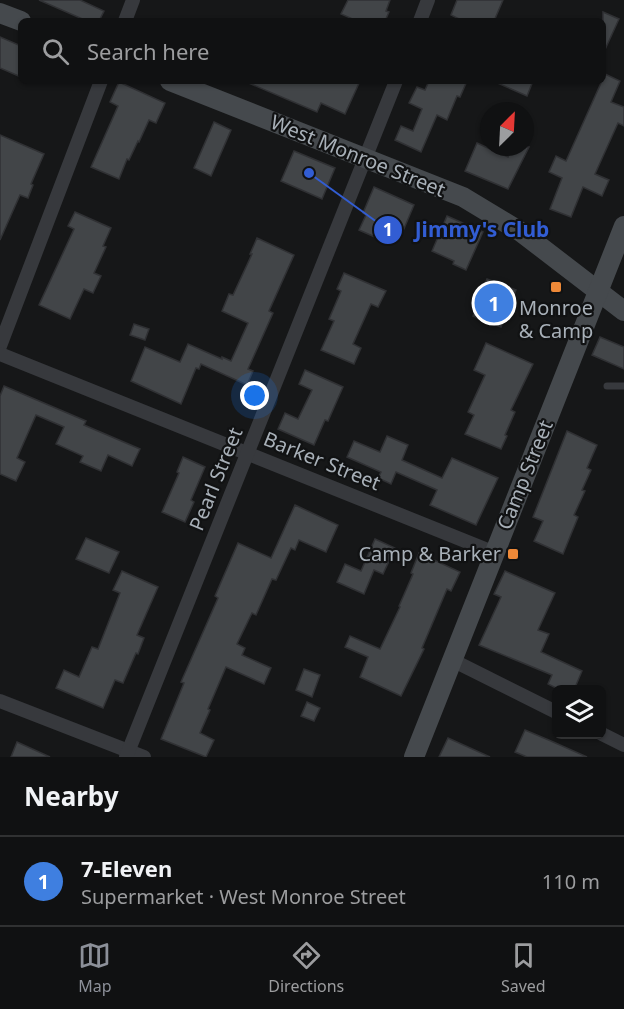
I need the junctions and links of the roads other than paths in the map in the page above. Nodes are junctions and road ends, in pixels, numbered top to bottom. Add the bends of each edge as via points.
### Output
1 (133, 0) edge
2 (428, 0) edge
3 (0, 13) edge
4 (125, 18) edge
5 (421, 18) edge
6 (18, 20) edge
7 (100, 84) edge
8 (178, 84) edge
9 (395, 84) edge
10 (365, 159) junction
11 (624, 226) edge
12 (599, 290) junction
13 (624, 311) edge
14 (0, 346) edge
15 (0, 354) edge
16 (607, 386) dead end
17 (624, 386) edge
18 (248, 452) junction
19 (495, 553) junction
20 (452, 660) junction
21 (0, 701) edge
22 (552, 710) edge
23 (606, 736) edge
24 (624, 745) edge
25 (127, 754) edge
26 (144, 757) edge
27 (414, 757) edge

1 - 4 street
2 - 5 street
3 - 6 street
7 - 14 street
8 - 10 street, West Monroe Street
9 - 10 street, Pearl Street
10 - 12 street, West Monroe Street via 463,197 521,232
10 - 18 street, Pearl Street
11 - 12 street, Camp Street
12 - 13 street, West Monroe Street
12 - 19 street, Camp Street
15 - 18 street, Barker Street
16 - 17 lane
18 - 19 street, Barker Street
18 - 25 street, Pearl Street
19 - 20 street, Camp Street
20 - 22 street
20 - 27 street, Camp Street
21 - 25 street
23 - 24 street
25 - 26 street

